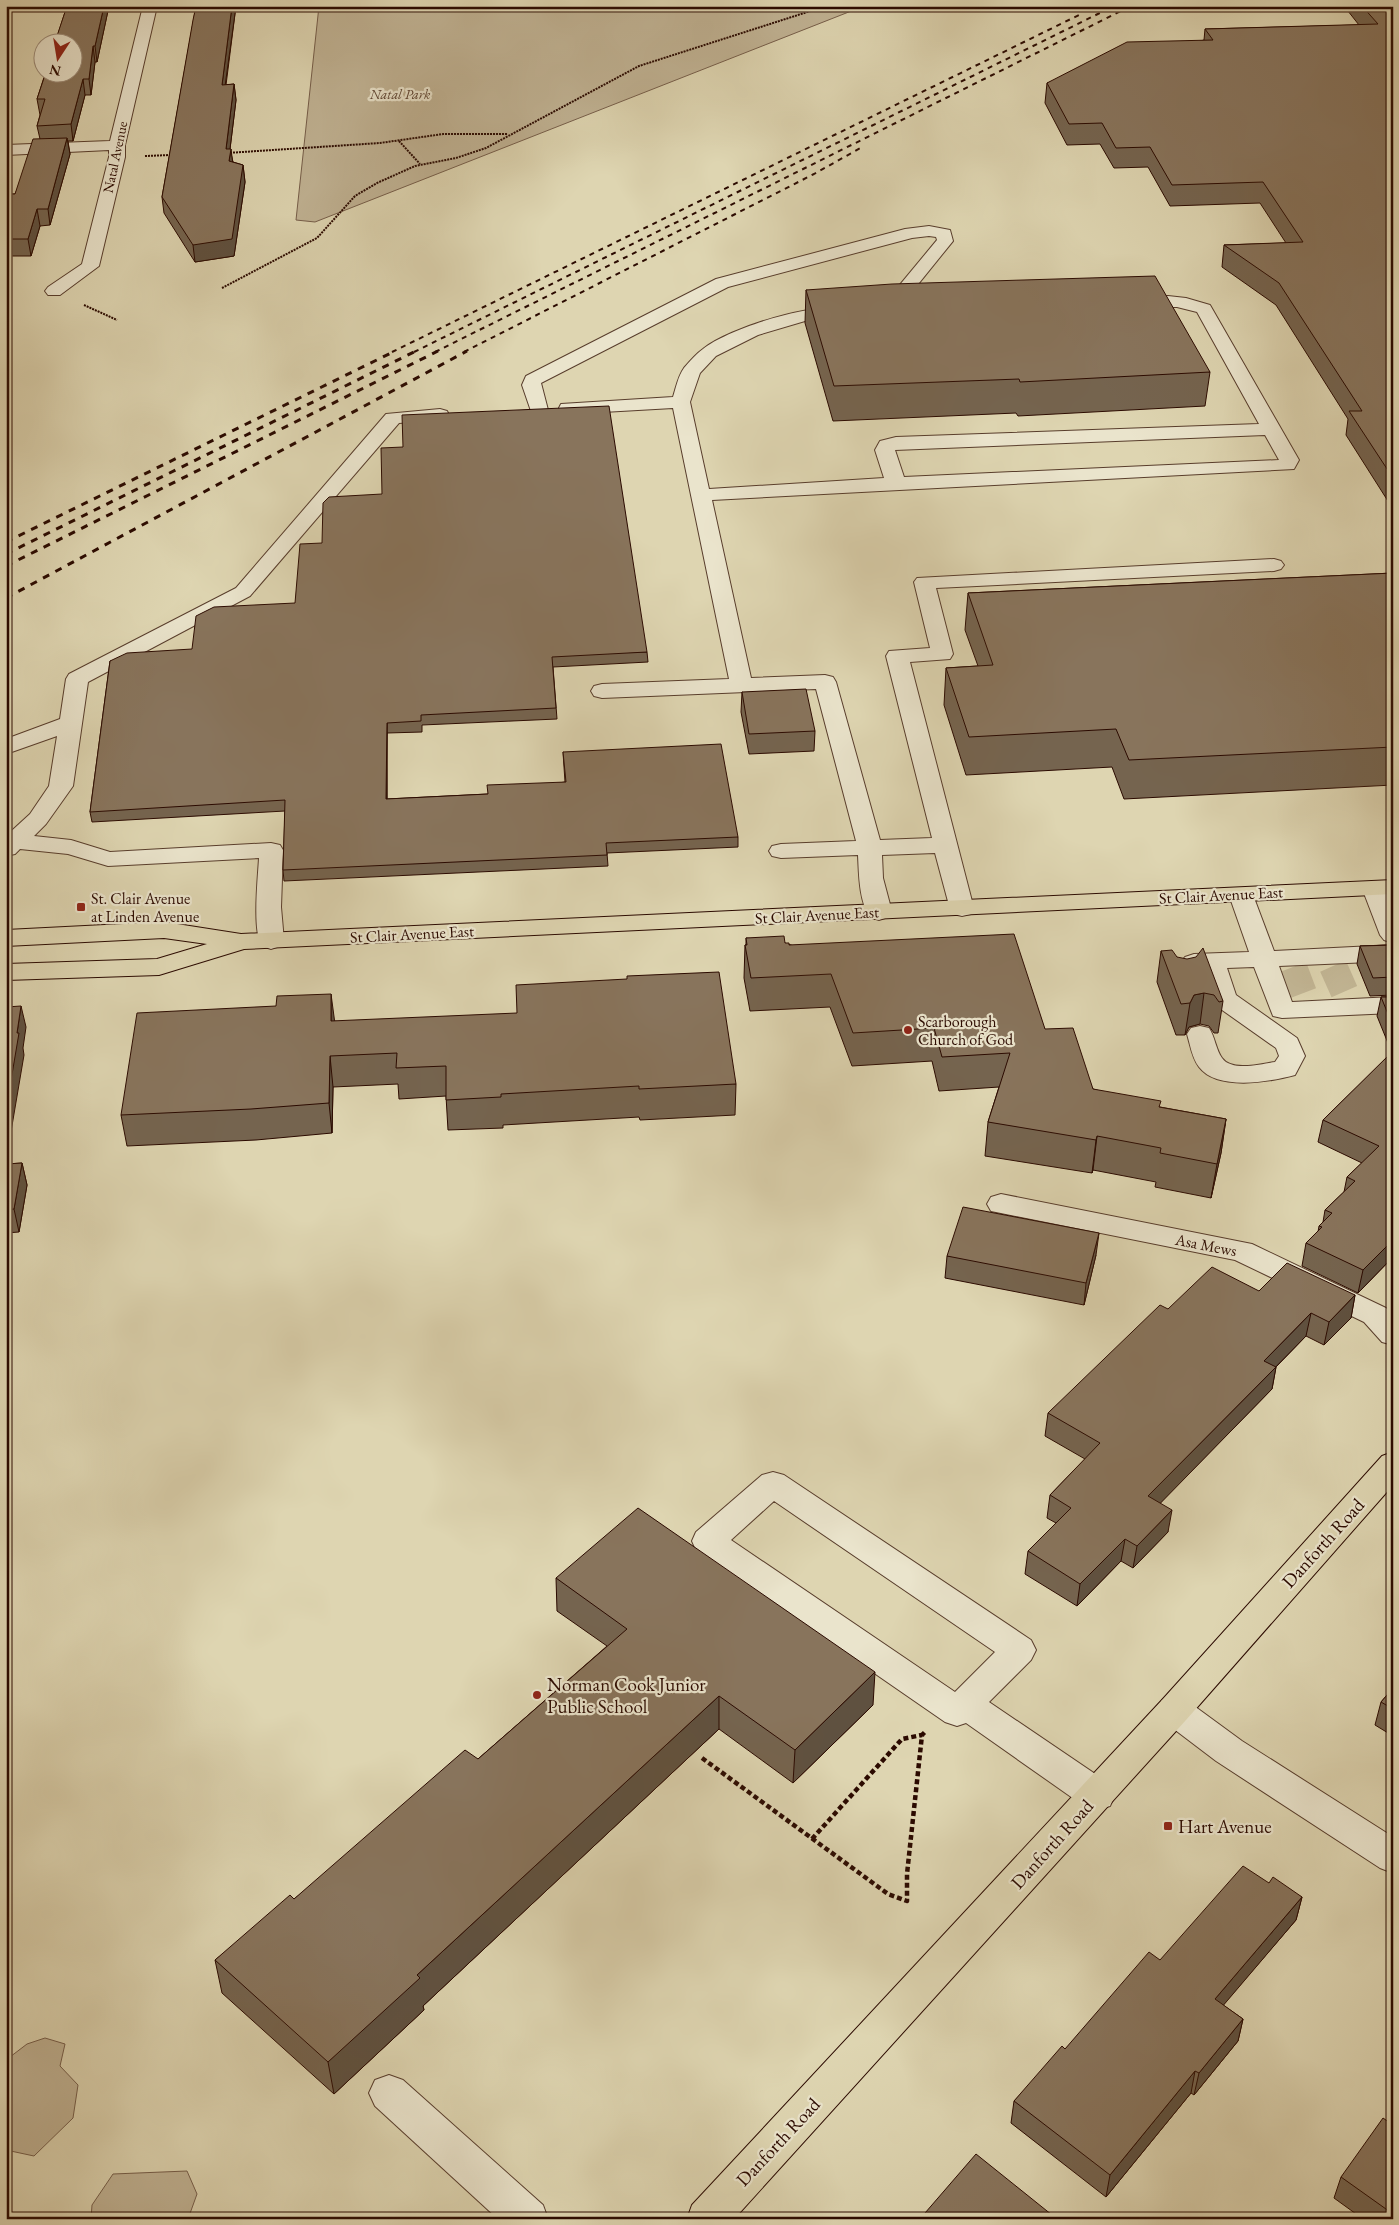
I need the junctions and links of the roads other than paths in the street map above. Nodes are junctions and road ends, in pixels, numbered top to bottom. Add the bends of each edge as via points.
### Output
1 (150, 6) edge
2 (6, 150) edge
3 (117, 151) junction
4 (54, 291) dead end
5 (1115, 303) edge
6 (890, 310) junction
7 (909, 310) edge
8 (681, 402) junction
9 (461, 414) edge
10 (1273, 429) junction
11 (896, 483) junction
12 (701, 495) junction
13 (1274, 565) dead end
14 (741, 685) junction
15 (602, 691) dead end
16 (70, 723) junction
17 (6, 747) edge
18 (10, 845) edge
19 (947, 845) junction
20 (870, 849) junction
21 (781, 851) dead end
22 (1383, 888) edge
23 (1241, 895) junction
24 (962, 909) junction
25 (880, 912) junction
26 (1393, 935) edge
27 (6, 938) edge
28 (271, 941) junction
29 (241, 942) junction
30 (1377, 957) edge
31 (1263, 959) junction
32 (1212, 961) junction
33 (6, 972) edge
34 (1182, 981) edge
35 (1389, 1001) edge
36 (1200, 1034) dead end
37 (1001, 1204) dead end
38 (1393, 1334) edge
39 (1393, 1464) edge
40 (957, 1705) junction
41 (1174, 1710) junction
42 (1097, 1795) junction
43 (1393, 1857) edge
44 (389, 2093) dead end
45 (528, 2219) edge
46 (707, 2219) edge

1 - 3 street, Natal Avenue
2 - 3 street
3 - 4 street, Natal Avenue via 90,266
5 - 10 street via 1174,301 1204,309
6 - 7 street
6 - 8 street via 804,316 752,331 710,352 691,370
6 - 8 street via 945,241 944,234 929,231 912,233 722,283 533,380 529,410
8 - 12 street
9 - 16 street via 393,418 243,592 77,679
10 - 11 street via 896,442 887,445 885,450
10 - 11 street via 1289,460 1288,465
11 - 12 street
12 - 14 street
13 - 19 street via 924,582 942,654 898,656
14 - 15 street
14 - 20 street via 825,682
16 - 17 street
16 - 18 street via 61,786 38,819
18 - 28 street via 71,847 108,859 271,850
19 - 20 street
19 - 24 street
20 - 21 street
20 - 25 street via 871,878
22 - 23 main road, St Clair Avenue East
22 - 26 street
23 - 24 main road, St Clair Avenue East
23 - 31 street
24 - 25 main road, St Clair Avenue East
25 - 28 main road, St Clair Avenue East
27 - 29 main road, St Clair Avenue East via 164,930
28 - 29 main road, St Clair Avenue East
29 - 33 main road, St Clair Avenue East via 159,967
30 - 31 street via 1291,963
31 - 32 street
31 - 35 street via 1282,1010 1307,1002
32 - 34 street via 1177,963
32 - 36 street via 1224,999 1288,1044 1292,1056 1285,1069 1252,1074 1228,1073 1210,1063
37 - 38 street, Asa Mews via 1242,1251 1375,1315
39 - 41 main road, Danforth Road
40 - 40 street via 1019,1650 774,1484 708,1541
40 - 42 street
41 - 42 main road, Danforth Road
41 - 43 street via 1229,1751
42 - 46 main road, Danforth Road
44 - 45 street

